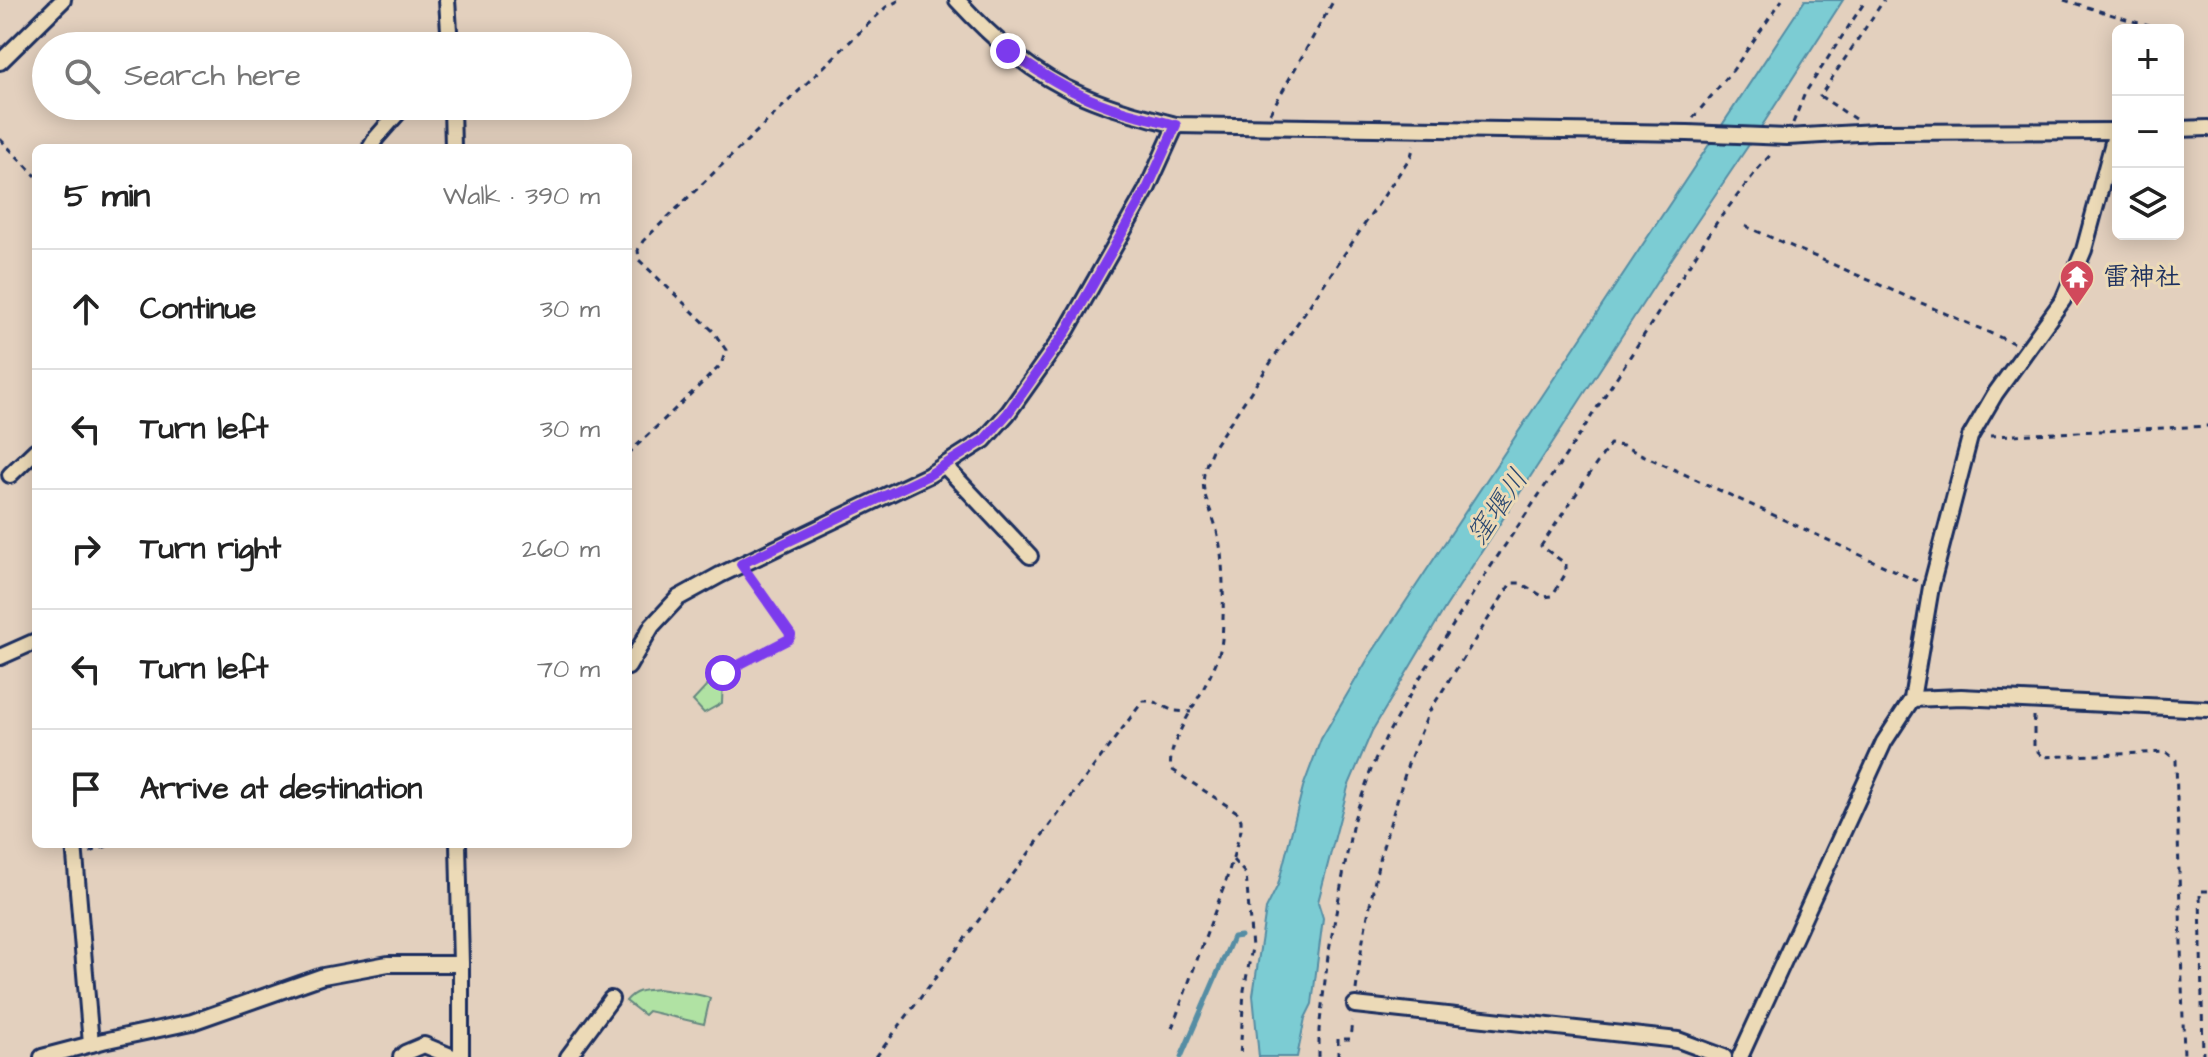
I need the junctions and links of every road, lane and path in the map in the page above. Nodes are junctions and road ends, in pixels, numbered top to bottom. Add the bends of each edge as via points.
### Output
1 (63, 0) edge
2 (447, 0) edge
3 (900, 0) edge
4 (957, 0) edge
5 (1334, 0) edge
6 (1782, 0) edge
7 (1866, 0) edge
8 (1884, 0) edge
9 (2064, 0) edge
10 (2142, 24) edge
11 (447, 32) edge
12 (0, 62) edge
13 (392, 120) edge
14 (452, 120) edge
15 (1176, 125) junction
16 (1262, 127) junction
17 (2208, 128) edge
18 (2184, 129) edge
19 (1419, 130) junction
20 (2112, 131) edge
21 (1875, 132) junction
22 (1684, 133) junction
23 (1787, 137) junction
24 (0, 139) edge
25 (372, 144) edge
26 (453, 144) edge
27 (2112, 149) edge
28 (32, 172) edge
29 (1745, 226) dead end
30 (2027, 350) junction
31 (2208, 426) edge
32 (1970, 437) junction
33 (632, 450) edge
34 (32, 454) edge
35 (944, 465) junction
36 (10, 475) dead end
37 (1030, 556) dead end
38 (741, 564) junction
39 (1931, 587) junction
40 (32, 643) edge
41 (0, 657) edge
42 (632, 660) edge
43 (723, 673) dead end
44 (1912, 699) junction
45 (2034, 700) junction
46 (2208, 709) edge
47 (1191, 712) junction
48 (458, 848) edge
49 (75, 851) edge
50 (1232, 860) junction
51 (2208, 891) edge
52 (461, 964) junction
53 (611, 999) dead end
54 (1355, 1005) junction
55 (1172, 1028) dead end
56 (91, 1044) junction
57 (42, 1057) edge
58 (401, 1057) edge
59 (453, 1057) edge
60 (461, 1057) edge
61 (568, 1057) edge
62 (876, 1057) edge
63 (1240, 1057) edge
64 (1319, 1057) edge
65 (1338, 1057) edge
66 (1724, 1057) edge
67 (1740, 1057) edge
68 (2184, 1057) edge
69 (2203, 1057) edge

1 - 12 street
2 - 11 street
3 - 33 path via 886,7 643,241 639,260 726,350 721,365
4 - 15 street via 1008,51 1046,76 1082,96
5 - 16 path
6 - 22 path
7 - 23 path via 1805,93
8 - 21 path via 1820,96
9 - 10 path
13 - 25 street
14 - 26 street
15 - 16 street
15 - 35 street via 1147,189 1067,330 984,440
16 - 19 street
17 - 18 street
19 - 22 street
19 - 47 path via 1411,156 1204,466 1203,486 1222,561 1222,637 1214,672
20 - 21 street
21 - 23 street
22 - 23 street
23 - 64 path via 1717,222 1479,584 1387,735 1353,822 1328,956
24 - 28 path
27 - 30 street via 2084,250 2063,300
29 - 30 path
30 - 32 street
31 - 32 path
32 - 39 street
34 - 36 street
35 - 37 street
35 - 38 street
38 - 42 street via 678,598 652,626
38 - 43 path via 791,635
39 - 44 street
39 - 54 path via 1610,444 1541,546 1566,564 1552,596 1511,583 1429,712 1379,860
40 - 41 street
44 - 45 street
44 - 67 street via 1884,742
45 - 46 street
45 - 68 path via 2034,747 2043,757 2166,752 2176,760
47 - 50 path via 1175,741 1171,769 1237,812 1241,830
47 - 62 path via 1143,701
48 - 52 street
49 - 56 street
50 - 55 path
50 - 63 path via 1246,874 1252,930
51 - 69 path via 2200,891
52 - 56 street via 388,964 323,976 192,1022
52 - 60 street
53 - 61 street
54 - 65 path via 1350,1039 1338,1039
54 - 66 street via 1678,1040
56 - 57 street
58 - 59 street via 424,1045

